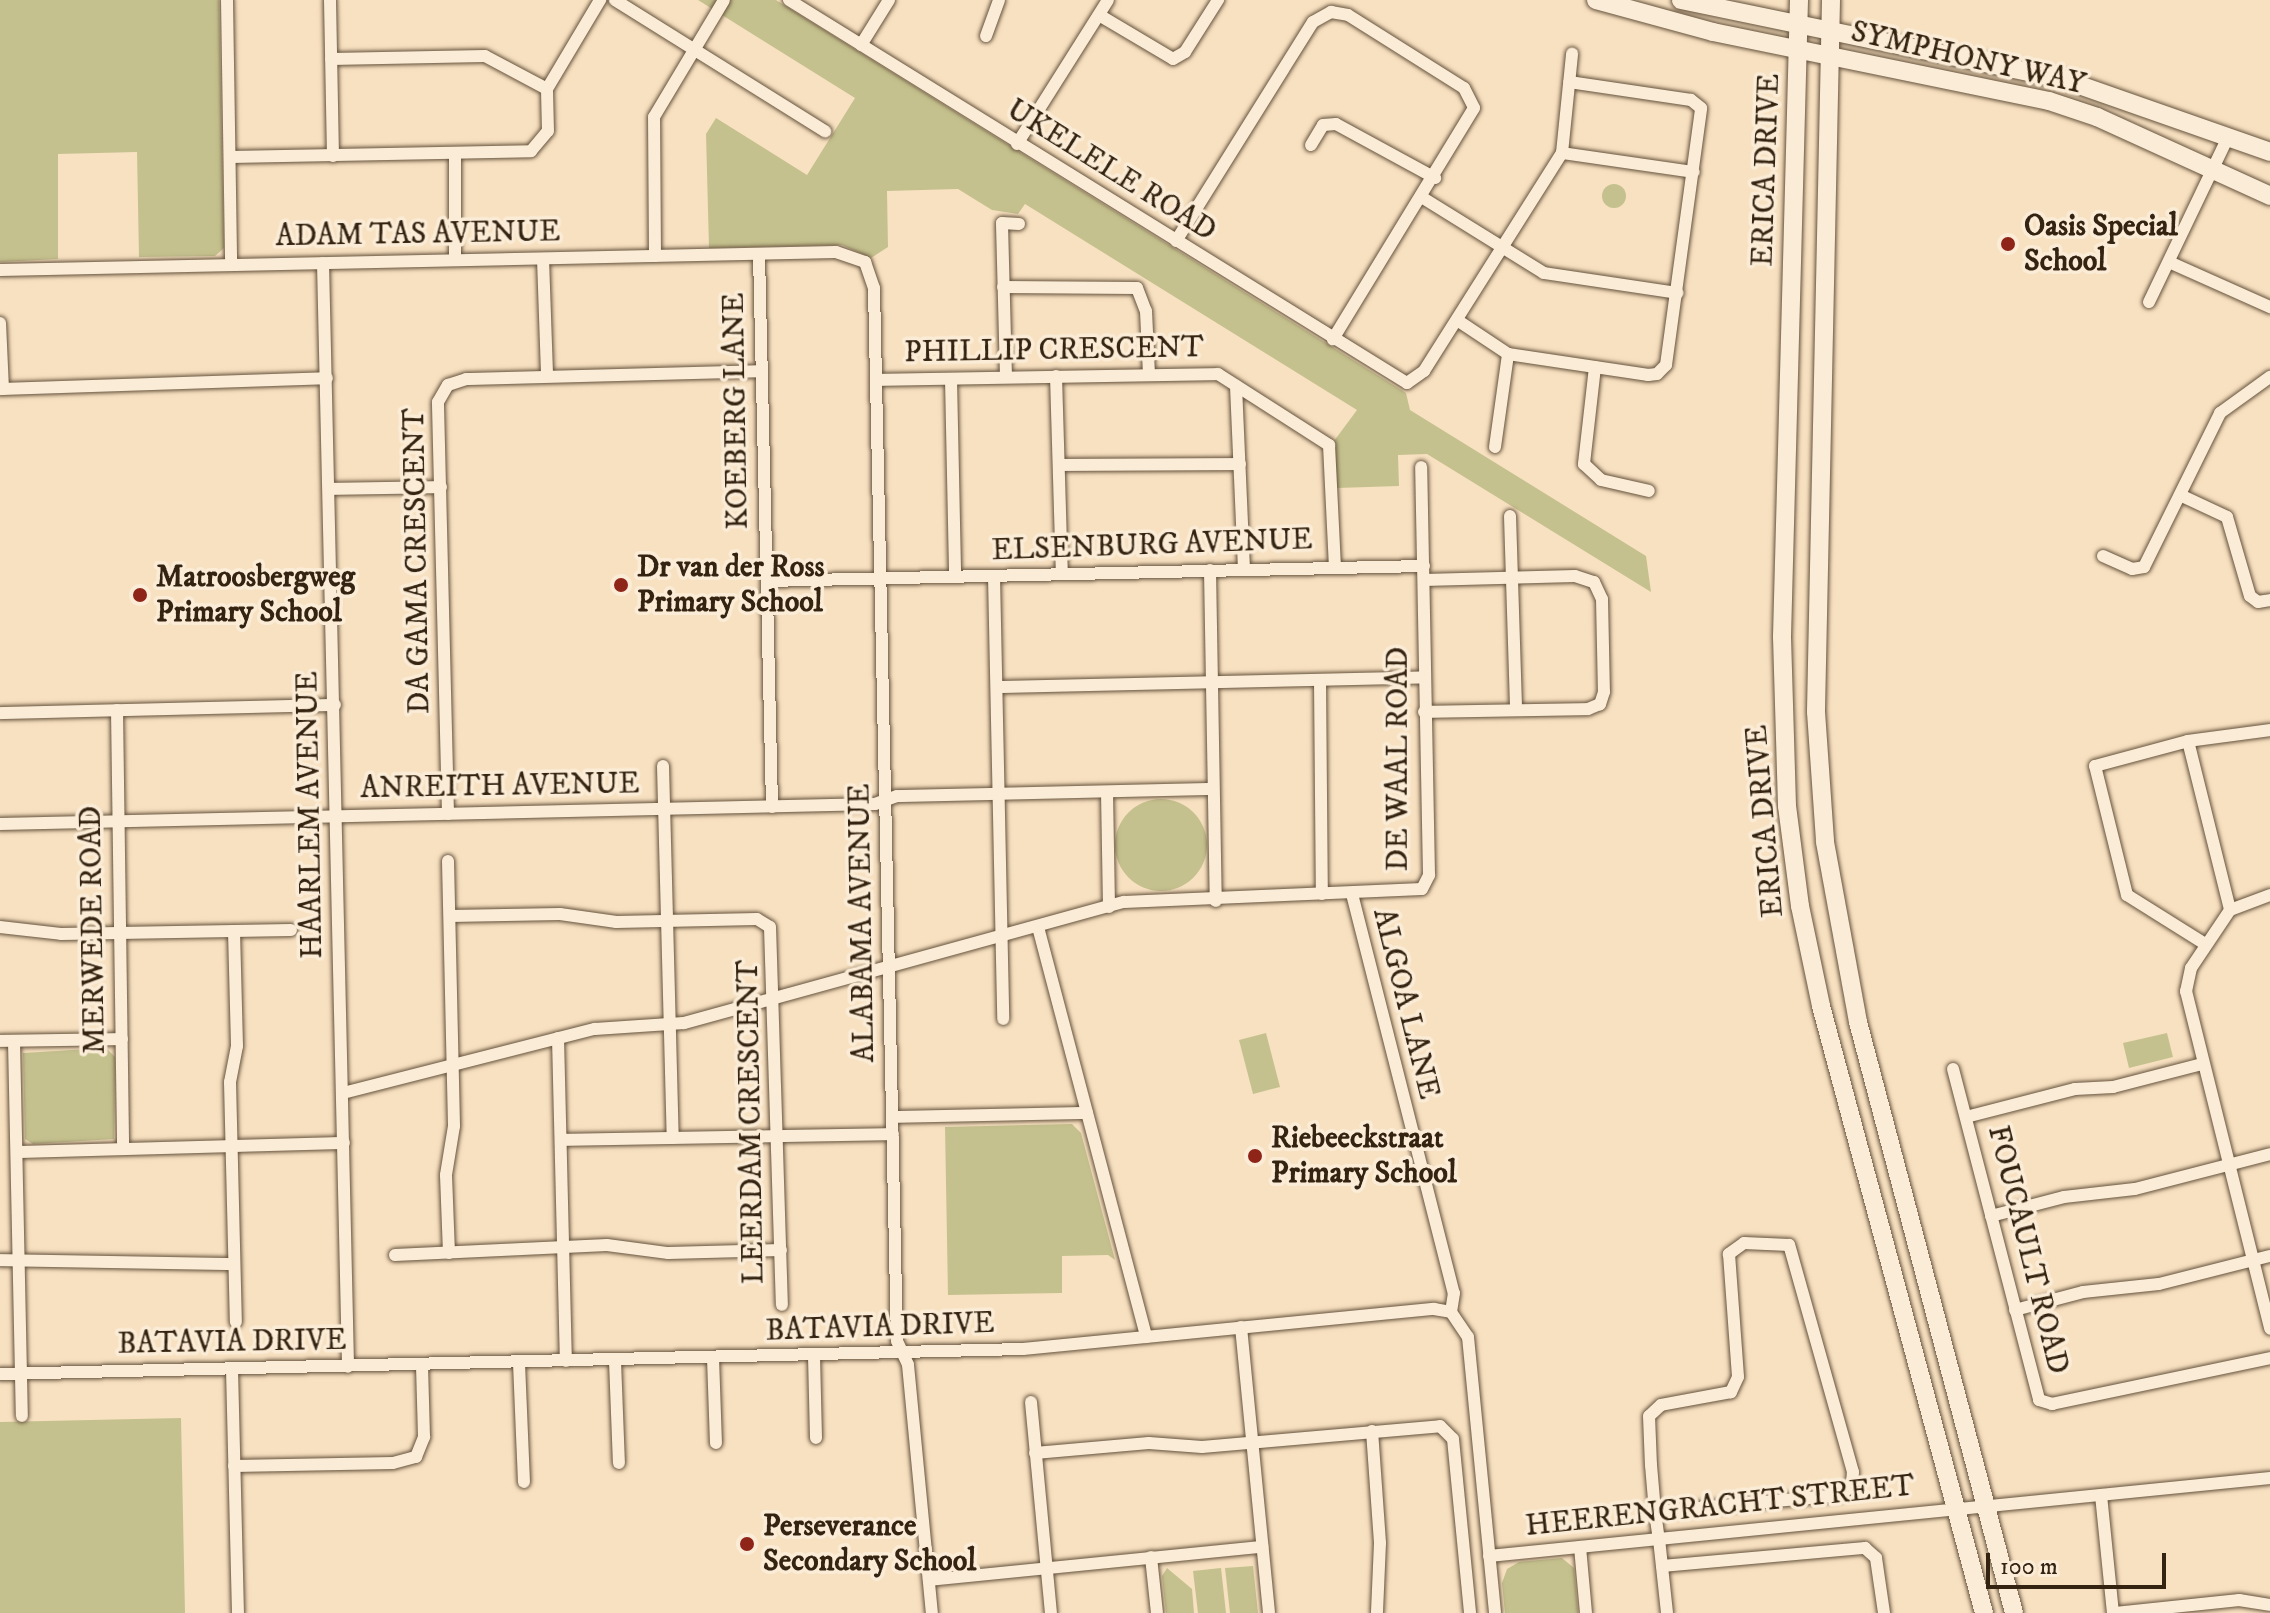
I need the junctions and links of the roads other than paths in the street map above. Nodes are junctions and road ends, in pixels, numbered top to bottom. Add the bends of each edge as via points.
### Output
1 (227, 0) edge
2 (330, 0) edge
3 (600, 0) edge
4 (615, 0) edge
5 (724, 0) edge
6 (789, 0) edge
7 (889, 0) edge
8 (999, 0) edge
9 (1108, 0) edge
10 (1218, 0) edge
11 (1596, 0) edge
12 (1681, 0) edge
13 (1799, 0) edge
14 (1831, 0) edge
15 (1099, 15) junction
16 (1799, 23) junction
17 (1831, 28) junction
18 (986, 36) dead end
19 (861, 45) junction
20 (1798, 49) junction
21 (692, 51) junction
22 (1572, 54) dead end
23 (1830, 56) junction
24 (331, 59) junction
25 (1569, 82) junction
26 (547, 89) junction
27 (825, 131) dead end
28 (2229, 135) junction
29 (1017, 144) junction
30 (1311, 145) dead end
31 (2270, 152) edge
32 (1562, 153) junction
33 (455, 155) junction
34 (333, 156) junction
35 (231, 157) junction
36 (2212, 171) junction
37 (1694, 172) junction
38 (1435, 178) junction
39 (2270, 196) edge
40 (1423, 198) junction
41 (1019, 224) dead end
42 (1176, 241) junction
43 (1501, 248) junction
44 (836, 252) joint
45 (759, 254) junction
46 (655, 256) junction
47 (543, 259) junction
48 (455, 260) junction
49 (2169, 262) junction
50 (323, 263) junction
51 (231, 265) junction
52 (0, 270) edge
53 (1003, 287) junction
54 (1678, 293) junction
55 (2149, 302) dead end
56 (2270, 307) edge
57 (1457, 320) junction
58 (0, 323) edge
59 (1333, 339) junction
60 (1508, 354) junction
61 (1595, 367) junction
62 (762, 371) junction
63 (1149, 374) junction
64 (547, 376) junction
65 (1056, 376) junction
66 (1006, 377) junction
67 (2270, 377) edge
68 (327, 378) junction
69 (951, 379) junction
70 (877, 380) junction
71 (1236, 386) junction
72 (2, 389) edge
73 (1495, 447) dead end
74 (1240, 464) junction
75 (1059, 465) junction
76 (1421, 467) dead end
77 (441, 487) junction
78 (330, 489) junction
79 (1649, 491) dead end
80 (2180, 495) junction
81 (1510, 516) dead end
82 (2103, 556) dead end
83 (1424, 566) junction
84 (1335, 567) junction
85 (1244, 569) junction
86 (1210, 570) junction
87 (1062, 574) junction
88 (994, 576) junction
89 (955, 577) junction
90 (881, 578) junction
91 (1511, 578) junction
92 (1424, 580) junction
93 (767, 581) junction
94 (2270, 600) edge
95 (1425, 677) junction
96 (1320, 680) junction
97 (1211, 683) junction
98 (997, 687) junction
99 (335, 705) junction
100 (1516, 709) junction
101 (117, 710) junction
102 (1424, 712) junction
103 (0, 713) edge
104 (2270, 730) edge
105 (2188, 741) junction
106 (663, 766) dead end
107 (1213, 789) junction
108 (1107, 792) junction
109 (999, 795) junction
110 (886, 800) junction
111 (772, 807) junction
112 (665, 809) junction
113 (448, 814) junction
114 (337, 816) junction
115 (119, 821) junction
116 (0, 824) edge
117 (448, 861) dead end
118 (1322, 894) junction
119 (1352, 894) junction
120 (2270, 895) edge
121 (1216, 901) junction
122 (1109, 907) junction
123 (2230, 910) junction
124 (450, 916) junction
125 (667, 920) junction
126 (0, 927) edge
127 (1038, 927) junction
128 (291, 930) dead end
129 (234, 931) junction
130 (121, 934) junction
131 (1003, 937) junction
132 (2205, 944) junction
133 (890, 969) junction
134 (776, 999) junction
135 (1003, 1019) dead end
136 (669, 1026) junction
137 (558, 1038) junction
138 (122, 1039) junction
139 (0, 1041) edge
140 (14, 1041) junction
141 (2202, 1064) junction
142 (453, 1065) junction
143 (1953, 1069) dead end
144 (343, 1093) junction
145 (1087, 1113) junction
146 (893, 1117) junction
147 (1966, 1117) junction
148 (893, 1134) junction
149 (779, 1135) junction
150 (673, 1138) junction
151 (562, 1140) junction
152 (344, 1143) junction
153 (232, 1146) junction
154 (123, 1149) junction
155 (17, 1152) junction
156 (2270, 1154) edge
157 (2229, 1166) junction
158 (1991, 1216) junction
159 (564, 1247) junction
160 (781, 1250) junction
161 (449, 1253) junction
162 (395, 1255) dead end
163 (2270, 1256) edge
164 (18, 1259) junction
165 (0, 1260) edge
166 (2253, 1261) junction
167 (234, 1264) junction
168 (782, 1305) dead end
169 (2015, 1310) junction
170 (1451, 1312) junction
171 (236, 1322) dead end
172 (1241, 1327) junction
173 (2270, 1329) edge
174 (1146, 1337) junction
175 (903, 1354) junction
176 (814, 1356) junction
177 (713, 1358) junction
178 (2270, 1358) edge
179 (566, 1361) junction
180 (615, 1361) junction
181 (519, 1363) junction
182 (422, 1365) junction
183 (348, 1367) junction
184 (232, 1369) junction
185 (19, 1373) junction
186 (0, 1374) edge
187 (1031, 1402) dead end
188 (22, 1416) dead end
189 (1372, 1431) junction
190 (816, 1438) dead end
191 (1252, 1441) junction
192 (716, 1443) dead end
193 (1035, 1453) junction
194 (619, 1463) dead end
195 (234, 1466) junction
196 (2270, 1478) edge
197 (524, 1482) dead end
198 (2101, 1495) junction
199 (1985, 1507) junction
200 (1956, 1510) junction
201 (1655, 1512) junction
202 (1659, 1539) junction
203 (1262, 1547) junction
204 (1580, 1547) junction
205 (1489, 1556) junction
206 (1151, 1557) junction
207 (1662, 1566) junction
208 (1047, 1567) junction
209 (929, 1580) junction
210 (2270, 1605) edge
211 (238, 1613) edge
212 (932, 1613) edge
213 (1051, 1613) edge
214 (1157, 1613) edge
215 (1269, 1613) edge
216 (1377, 1613) edge
217 (1470, 1613) edge
218 (1495, 1613) edge
219 (1586, 1613) edge
220 (1667, 1613) edge
221 (1884, 1613) edge
222 (1984, 1613) edge
223 (2014, 1613) edge
224 (2114, 1613) edge

1 - 35 street
2 - 24 street
3 - 26 street
4 - 21 street
5 - 21 street
6 - 19 street, UKELELE ROAD
7 - 19 street
8 - 18 street
9 - 15 street
10 - 15 street via 1185,52 1167,60
11 - 20 main road, SYMPHONY WAY
12 - 16 main road, SYMPHONY WAY
13 - 16 main road, ERICA DRIVE
14 - 17 main road, ERICA DRIVE
15 - 29 street
16 - 17 main road, SYMPHONY WAY
16 - 20 main road, ERICA DRIVE
17 - 23 main road, ERICA DRIVE
17 - 28 main road, SYMPHONY WAY via 2062,79
19 - 29 street, UKELELE ROAD
20 - 23 main road, SYMPHONY WAY
20 - 200 main road, ERICA DRIVE via 1782,637 1787,806 1821,1006
21 - 27 street
21 - 46 street via 654,117
22 - 25 street
23 - 36 main road, SYMPHONY WAY via 2049,101 2097,117
23 - 199 main road, ERICA DRIVE via 1816,712 1823,816 1858,1022
24 - 26 street via 485,56
24 - 34 street
25 - 32 street
25 - 37 street via 1698,103 1703,115
26 - 33 street via 548,131 539,145 521,154
28 - 31 main road, SYMPHONY WAY
28 - 36 street
29 - 42 street, UKELELE ROAD
30 - 38 street via 1323,125 1336,124
32 - 37 street
32 - 43 street
33 - 34 street
33 - 48 street
34 - 35 street
35 - 51 street
36 - 39 main road, SYMPHONY WAY
36 - 49 street
37 - 54 street
38 - 40 street
38 - 42 street via 1472,117 1469,93 1348,15 1331,12 1313,22
40 - 43 street
40 - 59 street
41 - 53 street via 1002,223
42 - 59 street, UKELELE ROAD
43 - 54 street via 1544,273
43 - 57 street
44 - 45 street, ADAM TAS AVENUE
44 - 70 street, ALABAMA AVENUE via 852,254 872,273
45 - 46 street, ADAM TAS AVENUE
45 - 62 street, KOEBERG LANE
46 - 47 street, ADAM TAS AVENUE
47 - 48 street, ADAM TAS AVENUE
47 - 64 street
48 - 50 street, ADAM TAS AVENUE
49 - 55 street
49 - 56 street
50 - 51 street, ADAM TAS AVENUE
50 - 68 street, HAARLEM AVENUE
51 - 52 street, ADAM TAS AVENUE
53 - 63 street via 1137,288 1146,311
53 - 66 street
54 - 61 street via 1662,371 1648,375
57 - 59 street, UKELELE ROAD via 1424,371 1407,383
57 - 60 street
58 - 72 street
60 - 61 street
60 - 73 street
61 - 79 street via 1584,464 1601,480
62 - 64 street, DA GAMA CRESCENT
62 - 93 street, KOEBERG LANE
63 - 65 street, PHILLIP CRESCENT
63 - 71 street, PHILLIP CRESCENT via 1218,374
64 - 77 street, DA GAMA CRESCENT via 466,379 448,385 438,402
65 - 66 street, PHILLIP CRESCENT
65 - 75 street
66 - 69 street, PHILLIP CRESCENT
67 - 80 street via 2220,413
68 - 72 street
68 - 78 street, HAARLEM AVENUE
69 - 70 street, PHILLIP CRESCENT
69 - 89 street
70 - 90 street, ALABAMA AVENUE
71 - 74 street
71 - 84 street, PHILLIP CRESCENT via 1329,445
74 - 75 street
74 - 85 street
75 - 87 street
76 - 83 street, DE WAAL ROAD
77 - 78 street
77 - 113 street, DA GAMA CRESCENT
78 - 99 street, HAARLEM AVENUE
80 - 82 street via 2144,567 2132,569
80 - 94 street via 2227,517 2250,596 2258,602
81 - 91 street
83 - 84 street, ELSENBURG AVENUE
83 - 92 street, DE WAAL ROAD
84 - 85 street, ELSENBURG AVENUE
85 - 86 street, ELSENBURG AVENUE
86 - 87 street, ELSENBURG AVENUE
86 - 97 street
87 - 88 street, ELSENBURG AVENUE
88 - 89 street, ELSENBURG AVENUE
88 - 98 street
89 - 90 street, ELSENBURG AVENUE
90 - 93 street, ELSENBURG AVENUE
90 - 110 street, ALABAMA AVENUE
91 - 92 street
91 - 100 street
91 - 100 street via 1585,577 1594,582 1602,599 1602,700 1592,708
92 - 95 street, DE WAAL ROAD
93 - 111 street, KOEBERG LANE
95 - 96 street
95 - 102 street, DE WAAL ROAD
96 - 97 street
96 - 118 street
97 - 98 street
97 - 107 street
98 - 109 street
99 - 101 street
99 - 114 street, HAARLEM AVENUE
100 - 102 street
101 - 103 street
101 - 115 street, MERWEDE ROAD
102 - 119 street, DE WAAL ROAD via 1428,881 1419,891
104 - 105 street
105 - 123 street
105 - 132 street via 2103,760 2095,770 2127,895
106 - 112 street, ANREITH AVENUE
107 - 108 street, ANREITH AVENUE
107 - 121 street
108 - 109 street, ANREITH AVENUE
108 - 122 street
109 - 110 street, ANREITH AVENUE
109 - 131 street
110 - 111 street, ANREITH AVENUE
110 - 133 street, ALABAMA AVENUE
111 - 112 street, ANREITH AVENUE
112 - 113 street, ANREITH AVENUE
112 - 125 street
113 - 114 street, ANREITH AVENUE
114 - 115 street, ANREITH AVENUE
114 - 144 street, HAARLEM AVENUE
115 - 116 street, ANREITH AVENUE
115 - 130 street, MERWEDE ROAD
117 - 124 street
118 - 119 street, DE WAAL ROAD
118 - 121 street, DE WAAL ROAD
119 - 170 street, ALGOA LANE via 1454,1293
120 - 123 street
121 - 122 street, DE WAAL ROAD via 1138,900
122 - 127 street, DE WAAL ROAD
123 - 132 street
124 - 125 street, LEERDAM CRESCENT
124 - 142 street
125 - 134 street, LEERDAM CRESCENT via 767,924 774,940
125 - 136 street
126 - 130 street
127 - 131 street, DE WAAL ROAD
127 - 145 street
128 - 129 street
129 - 130 street
129 - 153 street via 237,1046 230,1082
130 - 138 street, MERWEDE ROAD
131 - 133 street, DE WAAL ROAD
131 - 135 street
132 - 141 street via 2186,991
133 - 134 street, DE WAAL ROAD
133 - 146 street, ALABAMA AVENUE
134 - 136 street, DE WAAL ROAD
134 - 149 street, LEERDAM CRESCENT
136 - 137 street, DE WAAL ROAD via 595,1029
136 - 150 street
137 - 142 street, DE WAAL ROAD
137 - 151 street
138 - 140 street
138 - 154 street, MERWEDE ROAD
139 - 140 street
140 - 155 street
141 - 147 street
141 - 157 street
142 - 144 street, DE WAAL ROAD
142 - 161 street
143 - 147 street, FOUCAULT ROAD
144 - 152 street, HAARLEM AVENUE
145 - 146 street
145 - 174 street
146 - 148 street, ALABAMA AVENUE
147 - 158 street, FOUCAULT ROAD
148 - 149 street
148 - 175 street, ALABAMA AVENUE via 897,1341
149 - 150 street
149 - 160 street, LEERDAM CRESCENT
150 - 151 street
151 - 159 street
152 - 153 street
152 - 183 street, HAARLEM AVENUE
153 - 154 street
153 - 167 street
154 - 155 street
155 - 164 street
156 - 157 street
157 - 158 street
157 - 166 street
158 - 169 street, FOUCAULT ROAD
159 - 160 street via 627,1246 668,1253
159 - 161 street
159 - 179 street
160 - 168 street, LEERDAM CRESCENT
161 - 162 street
163 - 166 street
164 - 165 street
164 - 167 street
164 - 185 street
166 - 169 street
166 - 173 street
167 - 171 street
169 - 178 street, FOUCAULT ROAD via 2037,1397 2045,1404
170 - 172 street, BATAVIA DRIVE
170 - 205 street via 1468,1337
172 - 174 street, BATAVIA DRIVE
172 - 191 street
174 - 175 street, BATAVIA DRIVE
175 - 176 street, BATAVIA DRIVE
175 - 209 street, ALABAMA AVENUE
176 - 177 street, BATAVIA DRIVE
176 - 190 street
177 - 180 street, BATAVIA DRIVE
177 - 192 street
179 - 180 street, BATAVIA DRIVE
179 - 181 street, BATAVIA DRIVE
180 - 194 street
181 - 182 street, BATAVIA DRIVE
181 - 197 street
182 - 183 street, BATAVIA DRIVE
182 - 195 street via 424,1437 416,1457 393,1463
183 - 184 street, BATAVIA DRIVE
184 - 185 street, BATAVIA DRIVE
184 - 195 street
185 - 186 street, BATAVIA DRIVE
185 - 188 street
187 - 193 street
189 - 191 street
189 - 216 street via 1380,1543
189 - 217 street via 1429,1424 1448,1430 1453,1439
191 - 193 street
191 - 203 street
193 - 208 street
195 - 211 street
196 - 198 street, HEERENGRACHT STREET
198 - 199 street, HEERENGRACHT STREET
198 - 224 street
199 - 200 street, HEERENGRACHT STREET
199 - 223 main road, ERICA DRIVE
200 - 202 street, HEERENGRACHT STREET
200 - 222 main road, ERICA DRIVE
201 - 201 street via 1841,1495 1852,1485 1849,1457 1789,1245 1744,1243 1729,1254 1737,1382 1720,1398 1661,1405 1651,1412 1647,1425
201 - 202 street
202 - 204 street, HEERENGRACHT STREET
202 - 207 street
203 - 206 street
203 - 215 street
204 - 205 street, HEERENGRACHT STREET
204 - 219 street
205 - 218 street
206 - 208 street
206 - 214 street
207 - 220 street
207 - 221 street via 1865,1548 1876,1558
208 - 209 street
208 - 213 street
209 - 212 street, ALABAMA AVENUE
210 - 224 street via 2239,1600

